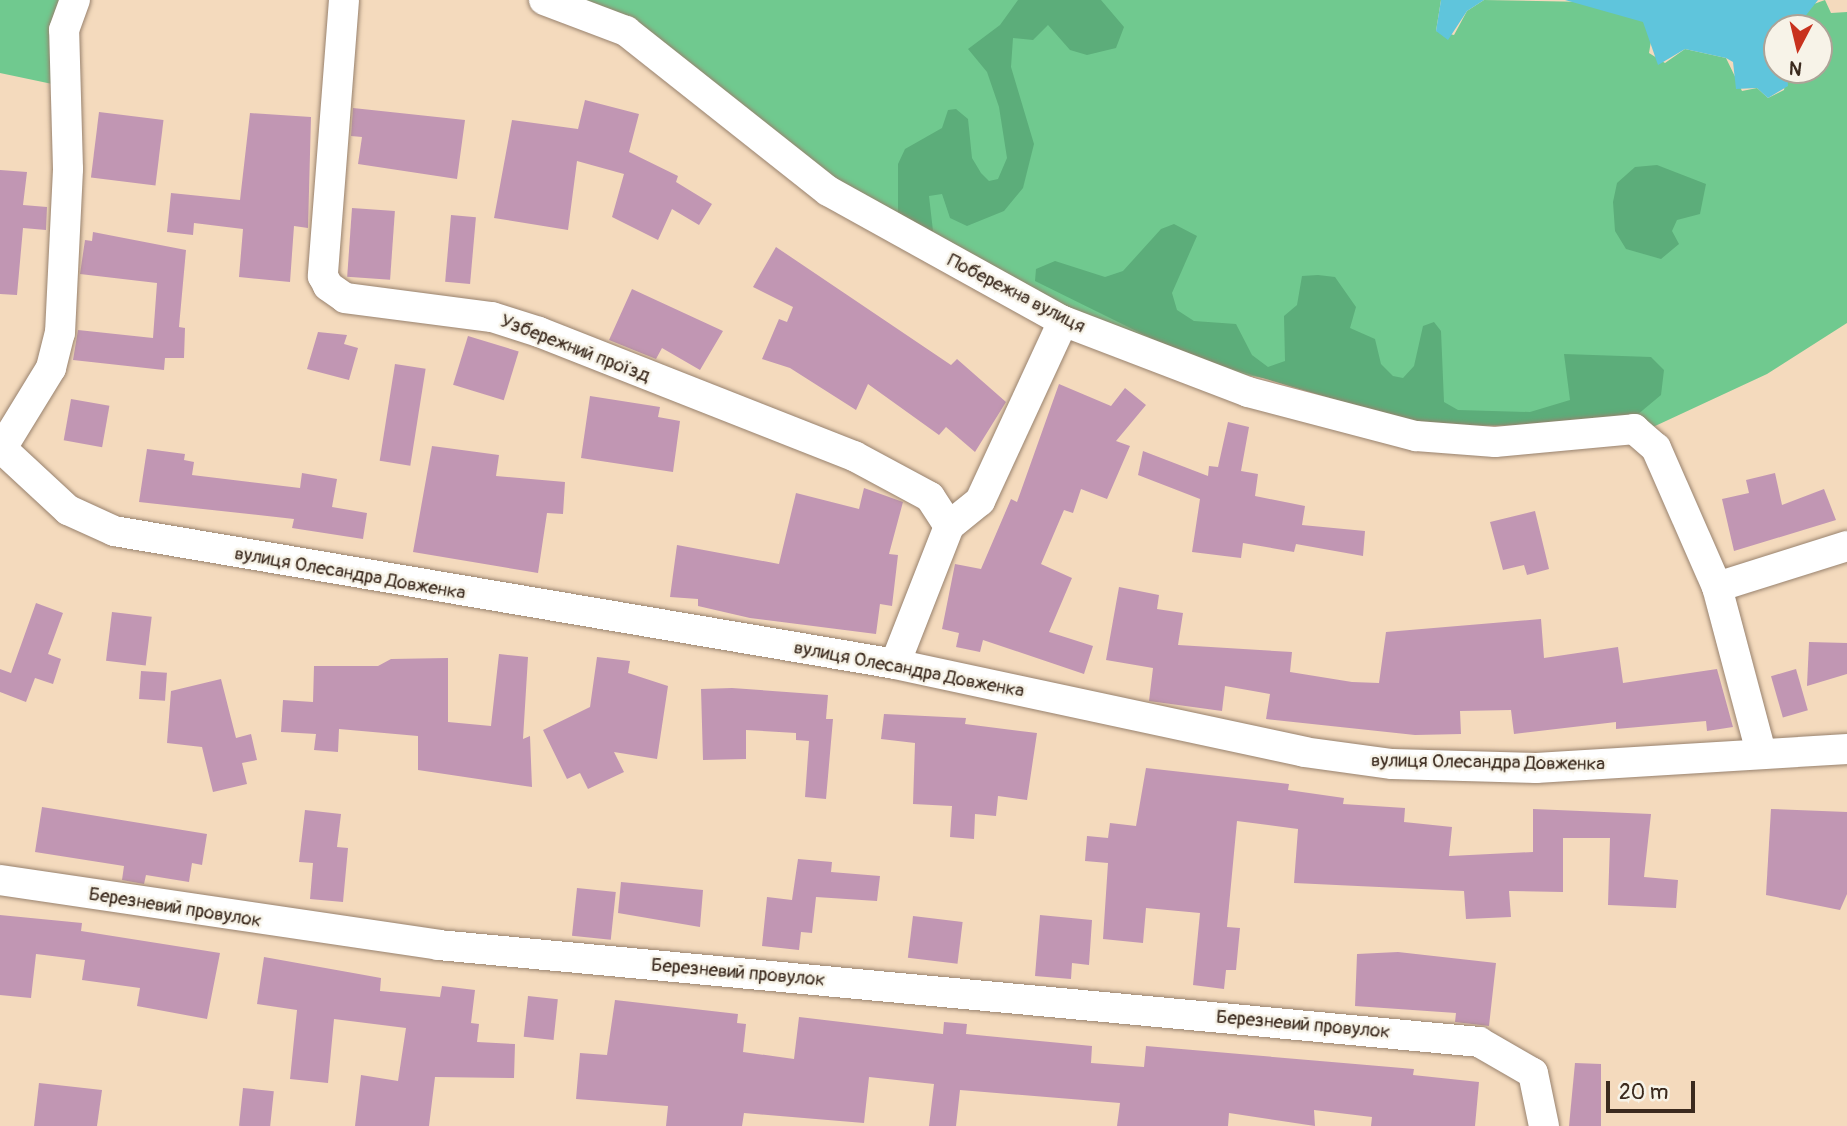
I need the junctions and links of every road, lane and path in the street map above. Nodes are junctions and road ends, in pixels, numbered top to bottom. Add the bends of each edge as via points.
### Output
1 (75, 0) edge
2 (344, 0) edge
3 (544, 0) edge
4 (1063, 321) junction
5 (1, 447) edge
6 (949, 526) junction
7 (1847, 546) edge
8 (1717, 587) junction
9 (895, 664) junction
10 (1847, 749) edge
11 (1761, 752) junction
12 (0, 880) edge
13 (1544, 1126) edge

1 - 5 street, вулиця Олесандра Довженка via 64,30 68,169 60,333 51,368
2 - 6 street, Узбережний проїзд via 323,276 328,286 345,298 492,317 551,337 875,466 930,497
3 - 4 street, Побережна вулиця via 626,31 828,191
4 - 6 street via 980,501
4 - 8 street, Побережна вулиця via 1248,392 1416,436 1495,442 1634,429 1656,448
5 - 9 street, вулиця Олесандра Довженка via 68,510 114,531
6 - 9 street
7 - 8 street
8 - 11 street
9 - 11 street, вулиця Олесандра Довженка via 1304,752 1391,764 1650,766
10 - 11 street, вулиця Олесандра Довженка
12 - 13 street, Березневий провулок via 438,944 1479,1042 1533,1073

